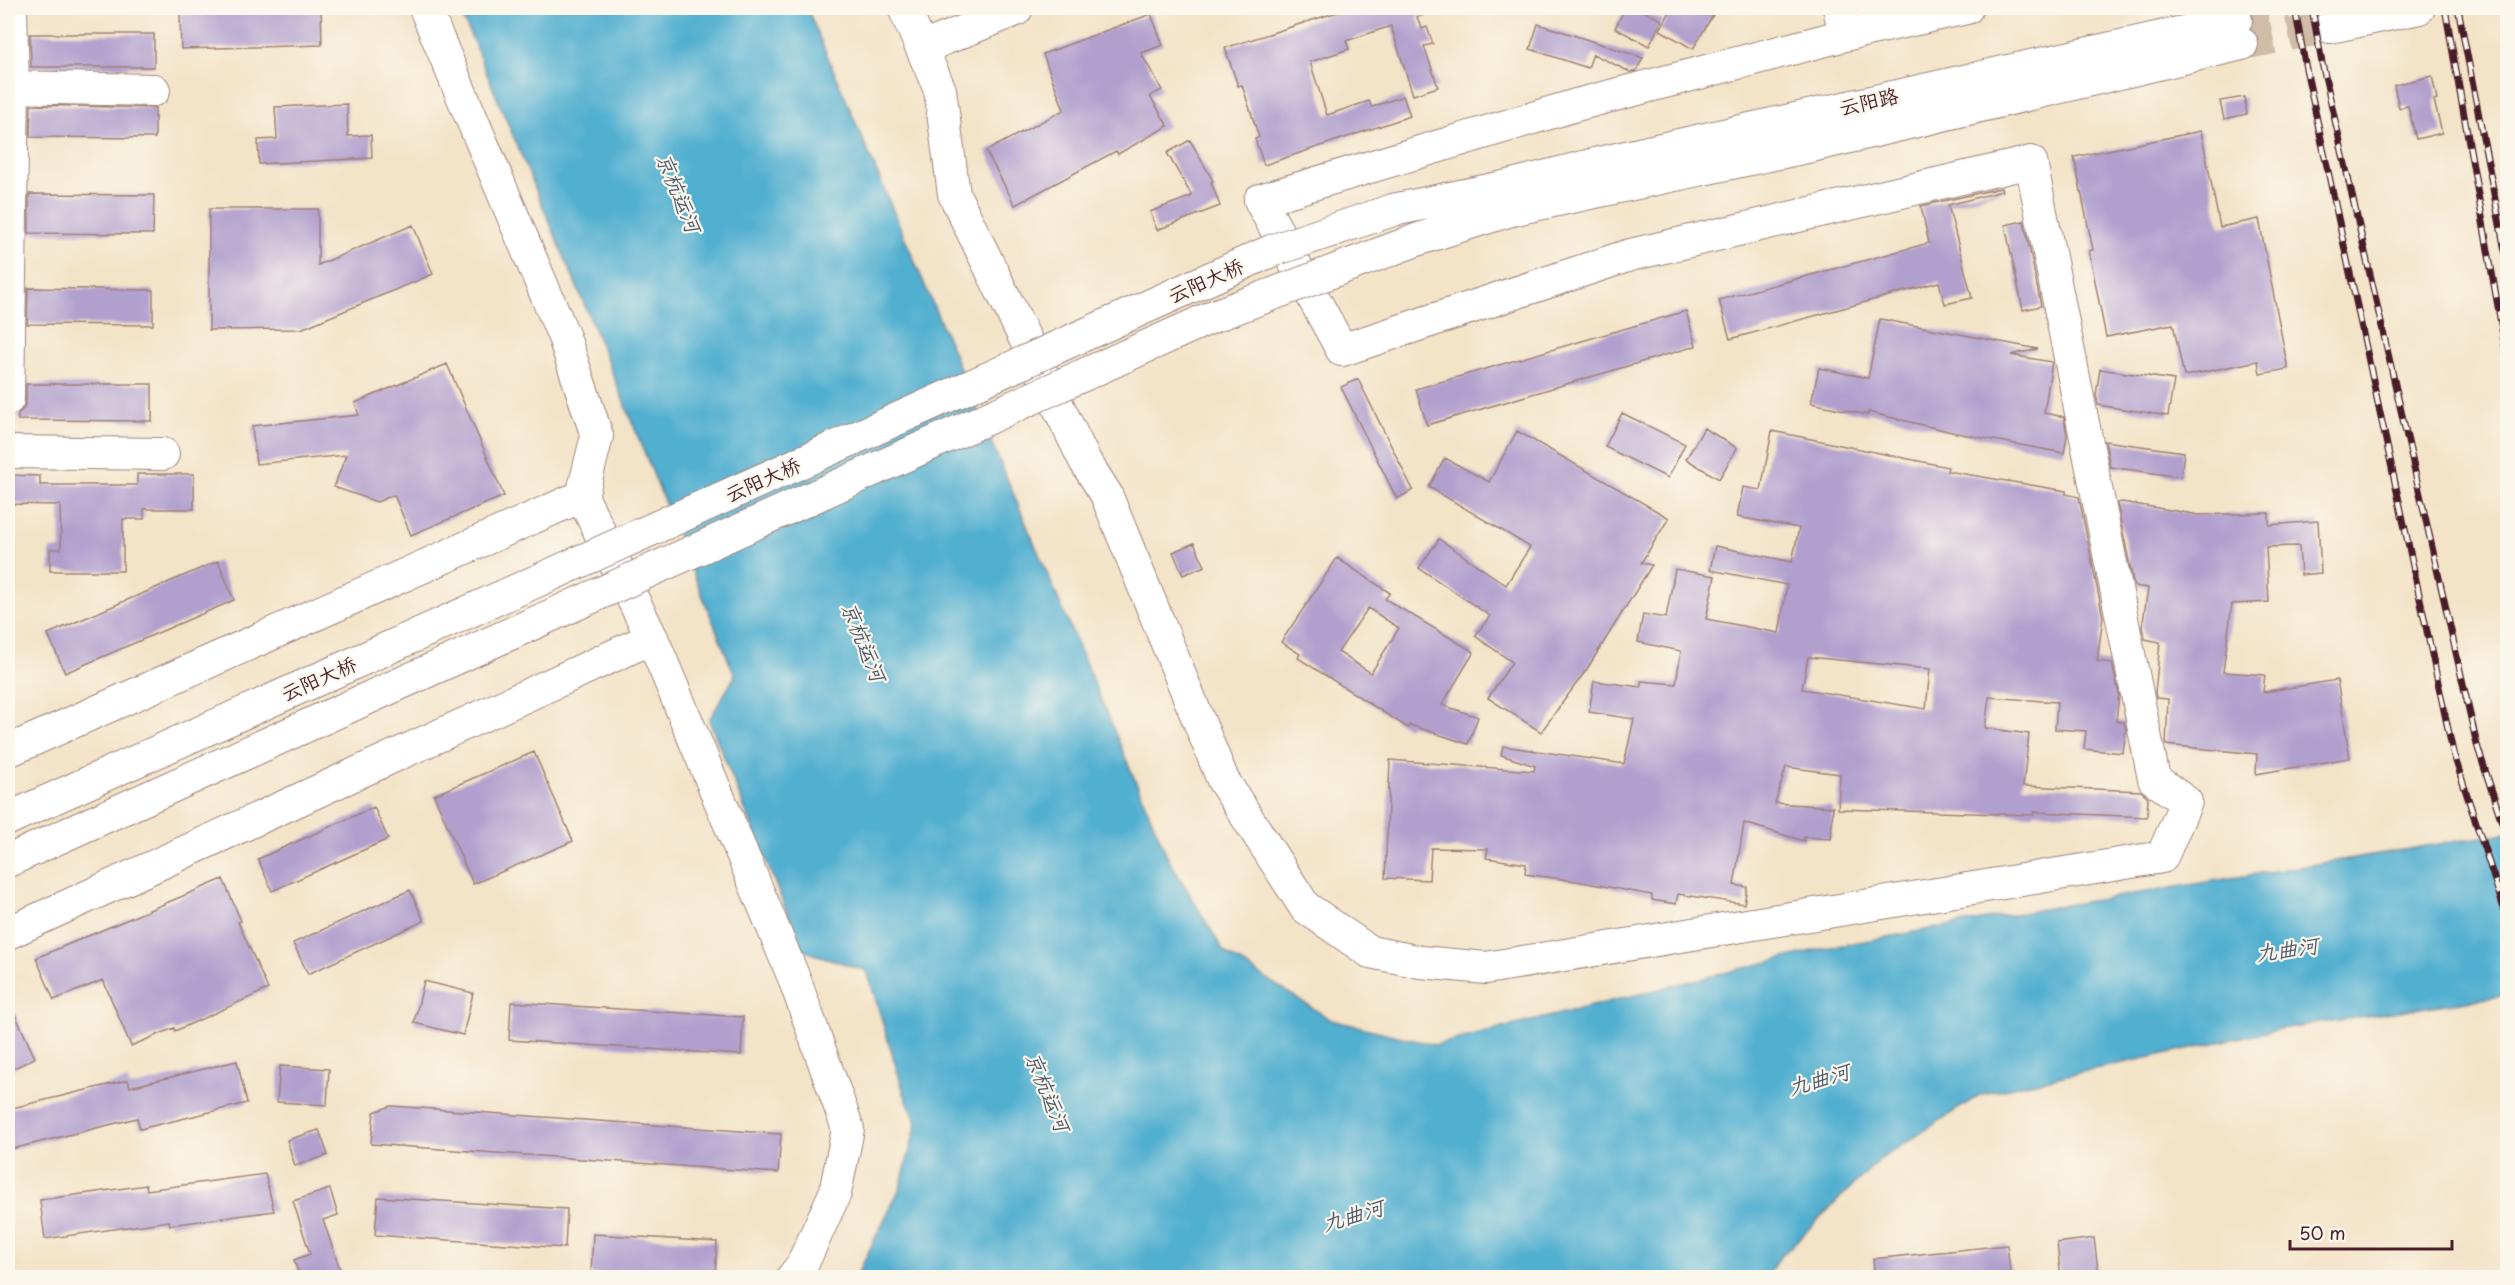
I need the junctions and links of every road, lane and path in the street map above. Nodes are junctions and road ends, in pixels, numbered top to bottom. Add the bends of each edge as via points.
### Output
1 (11, 8) edge
2 (425, 8) edge
3 (904, 8) edge
4 (1015, 8) edge
5 (1968, 8) edge
6 (2419, 8) edge
7 (1842, 21) edge
8 (2330, 27) tunnel mouth
9 (2239, 32) tunnel mouth
10 (922, 48) junction
11 (10, 87) edge
12 (154, 90) dead end
13 (1507, 198) junction
14 (8, 399) edge
15 (8, 452) edge
16 (162, 454) dead end
17 (582, 496) junction
18 (652, 638) junction
19 (8, 751) edge
20 (21, 813) edge
21 (8, 861) edge
22 (8, 933) edge
23 (792, 1278) edge

1 - 11 street
2 - 17 street via 564,338 597,436
3 - 10 street
4 - 10 street
5 - 7 street
6 - 8 street
7 - 10 street via 1260,200 1342,350 1630,255 2031,162 2154,779 2186,802 2162,857 1486,968 1370,952 1305,907 1223,780 1106,494 1085,461 954,194 940,90
9 - 13 street, 云阳路 via 1816,145
11 - 12 street
11 - 14 street
13 - 20 street, 云阳大桥, bridge via 1393,210 1271,251
13 - 21 street, 云阳大桥, bridge via 1419,239 1214,316
15 - 16 street
17 - 18 street
17 - 19 street
18 - 22 street
18 - 23 street via 794,978 848,1129 835,1193 802,1265

